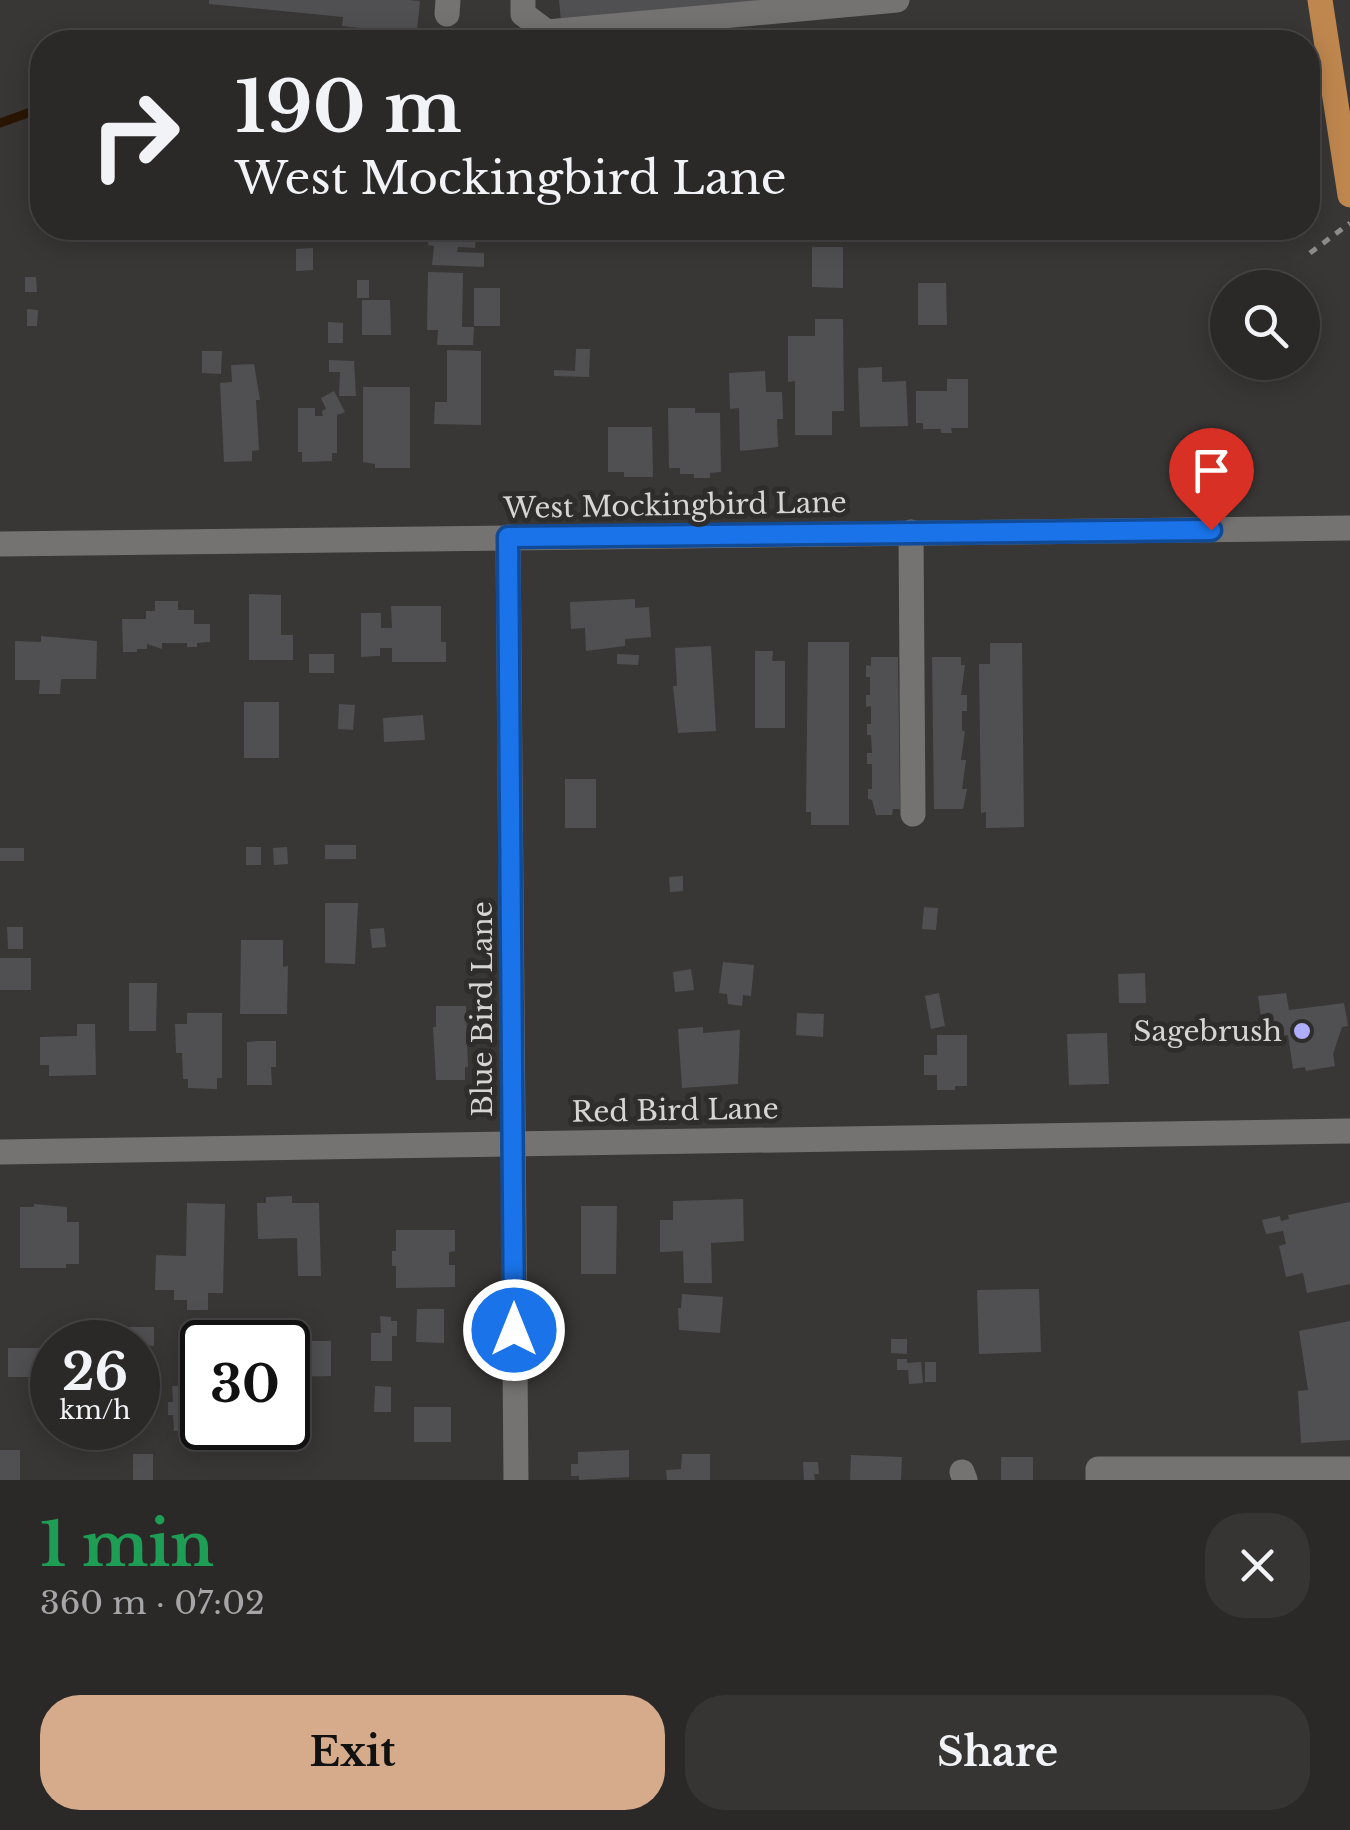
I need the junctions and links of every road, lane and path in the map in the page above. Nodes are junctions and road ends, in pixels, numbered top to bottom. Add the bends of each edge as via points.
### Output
1 (523, 0) edge
2 (897, 0) edge
3 (1320, 0) edge
4 (802, 4) edge
5 (545, 30) edge
6 (566, 30) edge
7 (1350, 196) edge
8 (1350, 223) edge
9 (1310, 253) dead end
10 (1350, 528) edge
11 (910, 532) junction
12 (508, 537) junction
13 (0, 544) edge
14 (913, 814) dead end
15 (1350, 1130) edge
16 (513, 1143) junction
17 (0, 1152) edge
18 (1350, 1469) edge
19 (516, 1480) edge
20 (1098, 1480) edge

1 - 5 street via 523,14
2 - 4 street
3 - 7 main road
4 - 6 street
8 - 9 path
10 - 11 street, West Mockingbird Lane
11 - 12 street, West Mockingbird Lane
11 - 14 street
12 - 13 street, West Mockingbird Lane
12 - 16 street, Blue Bird Lane
15 - 16 street, Red Bird Lane
16 - 17 street, Red Bird Lane
16 - 19 street, Blue Bird Lane
18 - 20 street via 1098,1469

